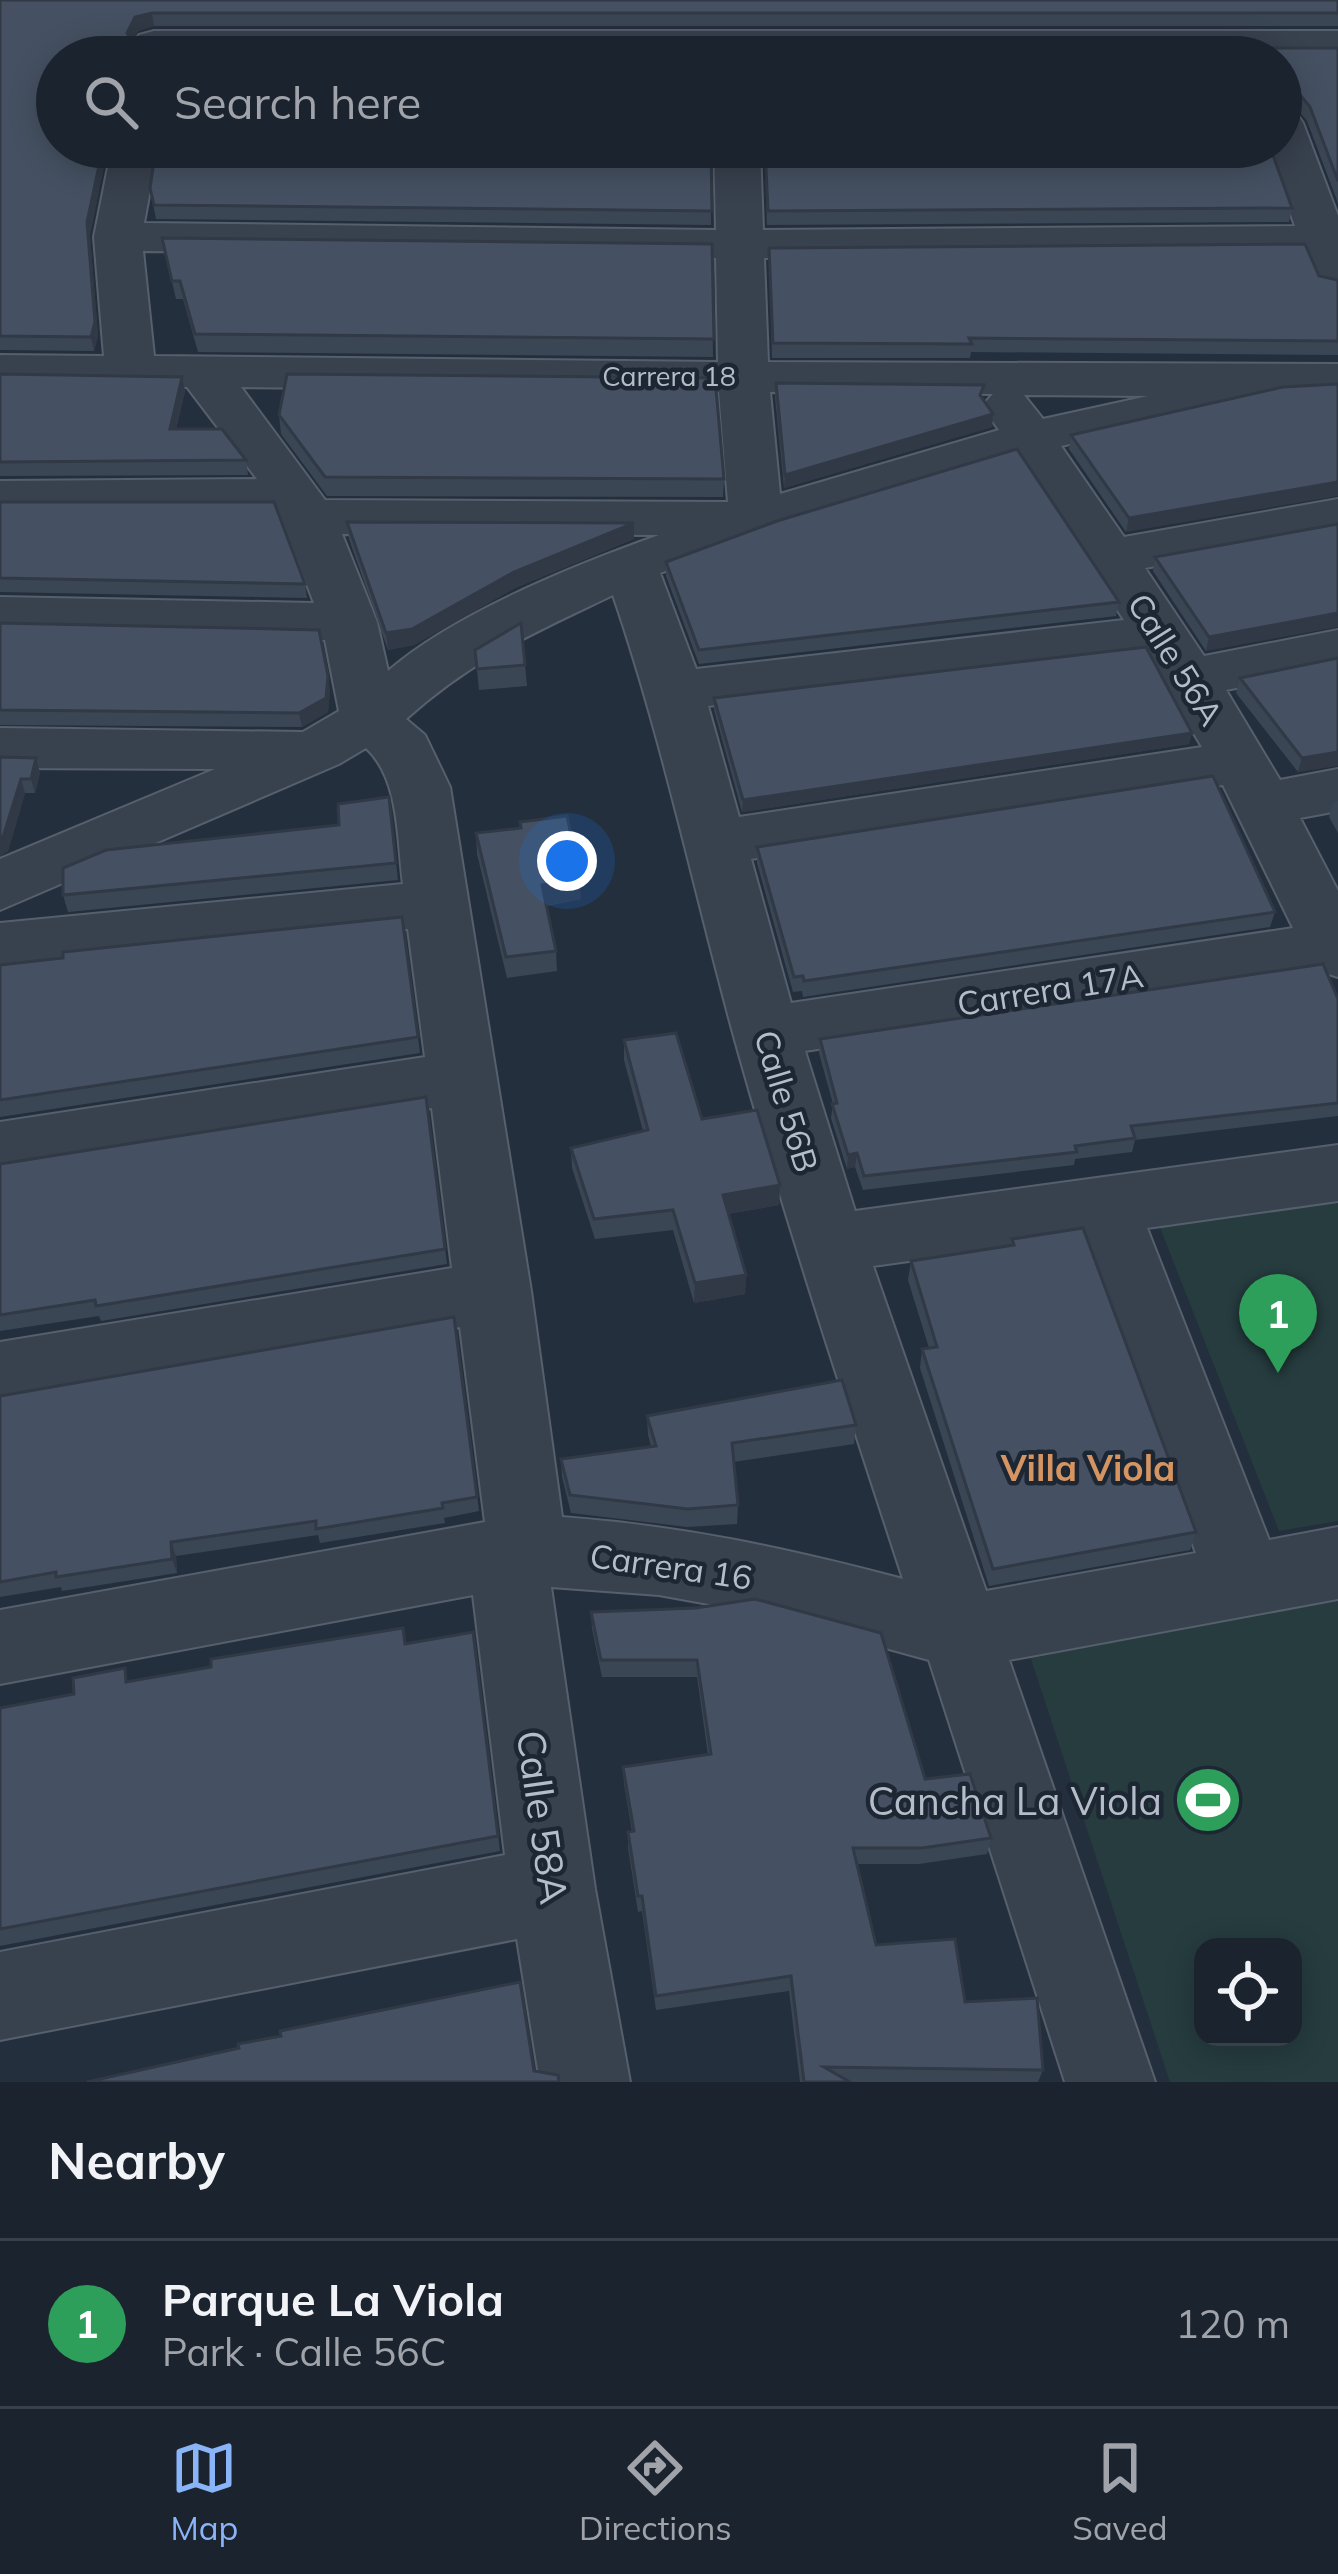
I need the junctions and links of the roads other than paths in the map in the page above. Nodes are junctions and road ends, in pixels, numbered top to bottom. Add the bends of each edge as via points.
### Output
1 (184, 0) edge
2 (728, 0) edge
3 (1243, 0) edge
4 (159, 36) edge
5 (727, 36) edge
6 (1253, 36) edge
7 (1338, 44) edge
8 (1302, 47) edge
9 (1302, 140) edge
10 (1338, 149) edge
11 (131, 168) edge
12 (738, 168) edge
13 (1297, 168) edge
14 (118, 237) junction
15 (740, 244) junction
16 (1331, 254) edge
17 (0, 370) edge
18 (130, 371) junction
19 (201, 372) junction
20 (743, 376) junction
21 (990, 378) junction
22 (1338, 379) edge
23 (1279, 382) junction
24 (1029, 438) junction
25 (0, 497) edge
26 (301, 506) junction
27 (1338, 516) edge
28 (756, 519) junction
29 (1111, 557) junction
30 (631, 565) junction
31 (0, 615) edge
32 (350, 622) junction
33 (1338, 649) edge
34 (1176, 656) junction
35 (675, 692) junction
36 (344, 734) junction
37 (0, 748) edge
38 (1252, 783) junction
39 (1338, 790) edge
40 (717, 842) junction
41 (0, 887) edge
42 (437, 903) junction
43 (0, 947) edge
44 (1336, 949) edge
45 (766, 1032) junction
46 (458, 1078) junction
47 (0, 1149) edge
48 (1338, 1173) edge
49 (1103, 1204) junction
50 (830, 1243) junction
51 (495, 1291) junction
52 (0, 1374) edge
53 (518, 1551) junction
54 (1338, 1562) edge
55 (1245, 1580) junction
56 (962, 1632) junction
57 (0, 1647) edge
58 (552, 1888) junction
59 (0, 1996) edge
60 (585, 2082) edge
61 (1110, 2082) edge

1 - 4 street
2 - 5 street
3 - 6 street
7 - 8 street
9 - 10 street
11 - 14 street
12 - 15 street
13 - 16 street
14 - 15 street
14 - 18 street
15 - 16 street
15 - 20 street
17 - 18 street, Carrera 18
18 - 19 street, Carrera 18
19 - 20 street, Carrera 18
19 - 26 street
20 - 21 street, Carrera 18
20 - 28 street
21 - 23 street, Carrera 18
21 - 24 street, Calle 56A
22 - 23 street, Carrera 18
23 - 24 street
24 - 28 street
24 - 29 street, Calle 56A
25 - 26 street
26 - 28 street
26 - 32 street
27 - 29 street
28 - 30 street
29 - 34 street, Calle 56A
30 - 35 street, Calle 56B
30 - 36 street via 462,645
31 - 32 street
32 - 36 street
33 - 34 street
34 - 35 street
34 - 38 street, Calle 56A
35 - 40 street, Calle 56B
36 - 37 street
36 - 41 street
36 - 42 street, Calle 58A via 404,749 420,787
38 - 39 street
38 - 40 street
38 - 44 street, Calle 56A
40 - 45 street, Calle 56B
42 - 43 street
42 - 46 street, Calle 58A
44 - 45 street, Carrera 17A
45 - 50 street, Calle 56B
46 - 47 street
46 - 51 street, Calle 58A
48 - 49 street
49 - 50 street
49 - 55 street
50 - 56 street, Calle 56B
51 - 52 street
51 - 53 street, Calle 58A
53 - 56 street, Carrera 16 via 659,1560 758,1577
53 - 57 street, Carrera 16
53 - 58 street, Calle 58A
54 - 55 street, Carrera 16
55 - 56 street, Carrera 16
56 - 61 street, Calle 56B
58 - 59 street
58 - 60 street, Calle 58A

